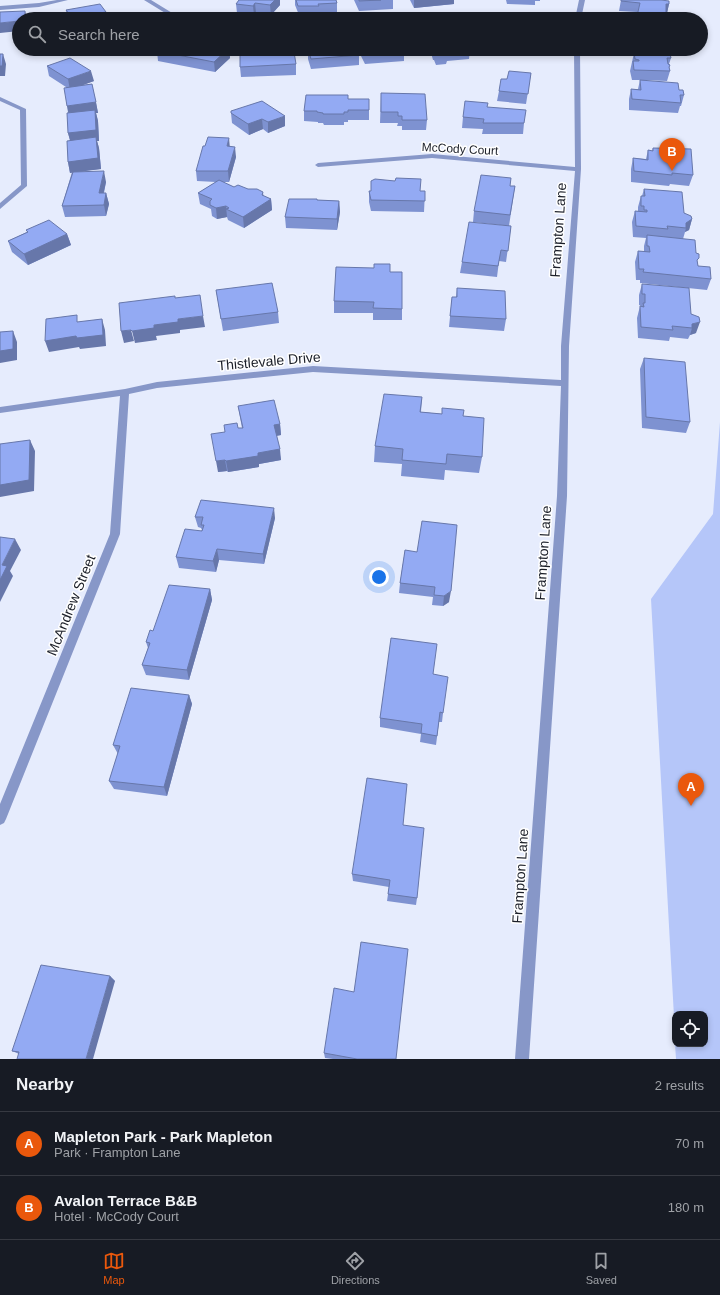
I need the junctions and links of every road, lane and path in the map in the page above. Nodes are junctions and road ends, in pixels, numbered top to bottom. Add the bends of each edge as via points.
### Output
1 (65, 0) edge
2 (147, 0) edge
3 (582, 0) edge
4 (0, 8) edge
5 (167, 12) edge
6 (579, 12) edge
7 (577, 56) edge
8 (0, 99) edge
9 (318, 165) dead end
10 (578, 169) junction
11 (0, 207) edge
12 (565, 383) junction
13 (125, 392) junction
14 (0, 410) edge
15 (0, 819) edge
16 (522, 1059) edge

1 - 4 street
2 - 5 street
3 - 6 street
7 - 10 street, Frampton Lane
8 - 11 street via 23,109 24,186
9 - 10 street, McCody Court via 432,156
10 - 12 street, Frampton Lane via 565,346
12 - 13 street, Thistlevale Drive via 313,370 157,385
12 - 16 street, Frampton Lane via 562,496
13 - 14 street, Thistlevale Drive
13 - 15 street, McAndrew Street via 115,534

